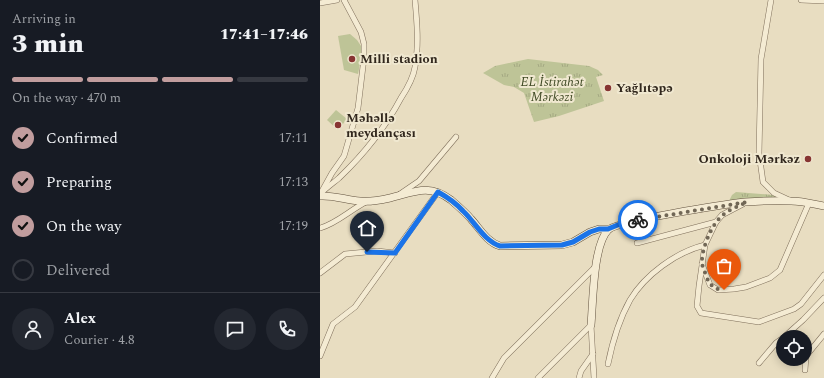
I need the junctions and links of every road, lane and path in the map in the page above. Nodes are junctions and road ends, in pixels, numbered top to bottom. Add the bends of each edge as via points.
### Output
1 (337, 0) edge
2 (343, 0) edge
3 (415, 0) edge
4 (771, 0) edge
5 (801, 0) edge
6 (816, 1) edge
7 (824, 1) edge
8 (320, 3) edge
9 (456, 137) dead end
10 (438, 192) junction
11 (321, 194) edge
12 (399, 195) junction
13 (369, 200) junction
14 (791, 201) junction
15 (747, 202) junction
16 (809, 203) junction
17 (824, 206) edge
18 (716, 222) junction
19 (320, 228) edge
20 (608, 229) junction
21 (637, 243) dead end
22 (705, 244) junction
23 (395, 253) junction
24 (702, 264) junction
25 (596, 266) junction
26 (320, 273) edge
27 (824, 274) edge
28 (824, 298) edge
29 (591, 325) junction
30 (792, 330) edge
31 (824, 334) edge
32 (776, 343) edge
33 (593, 353) junction
34 (320, 356) edge
35 (759, 363) dead end
36 (608, 364) dead end
37 (805, 370) dead end
38 (492, 378) edge
39 (538, 378) edge
40 (579, 378) edge
41 (594, 378) edge

1 - 8 street
2 - 11 street via 360,32 364,44 364,58 358,108 344,156
3 - 11 street via 415,69 410,83 372,142
4 - 14 street via 761,59 759,153 763,182 774,193
5 - 6 street
6 - 7 street
9 - 12 street via 419,180
10 - 12 street via 421,190
10 - 20 street via 462,209 493,244 500,246 555,246 573,242 599,229
10 - 23 street
11 - 13 street via 360,201
12 - 13 street
13 - 19 street via 328,226
14 - 15 street
14 - 16 street
15 - 18 street via 722,215
15 - 20 street via 640,220
16 - 17 street
16 - 24 street via 780,270 770,278 746,287 718,290 710,285
18 - 21 street
18 - 22 street
20 - 25 street via 602,240
22 - 24 street
22 - 36 street via 685,251 666,263 636,291 623,315
23 - 26 street via 345,254
23 - 34 street via 355,307 333,324
24 - 27 street via 697,306 701,312 759,322 801,304
25 - 29 street
25 - 38 street via 504,358
28 - 30 street
29 - 33 street
29 - 39 street
31 - 37 street via 806,356
32 - 35 street
33 - 40 street
33 - 41 street

